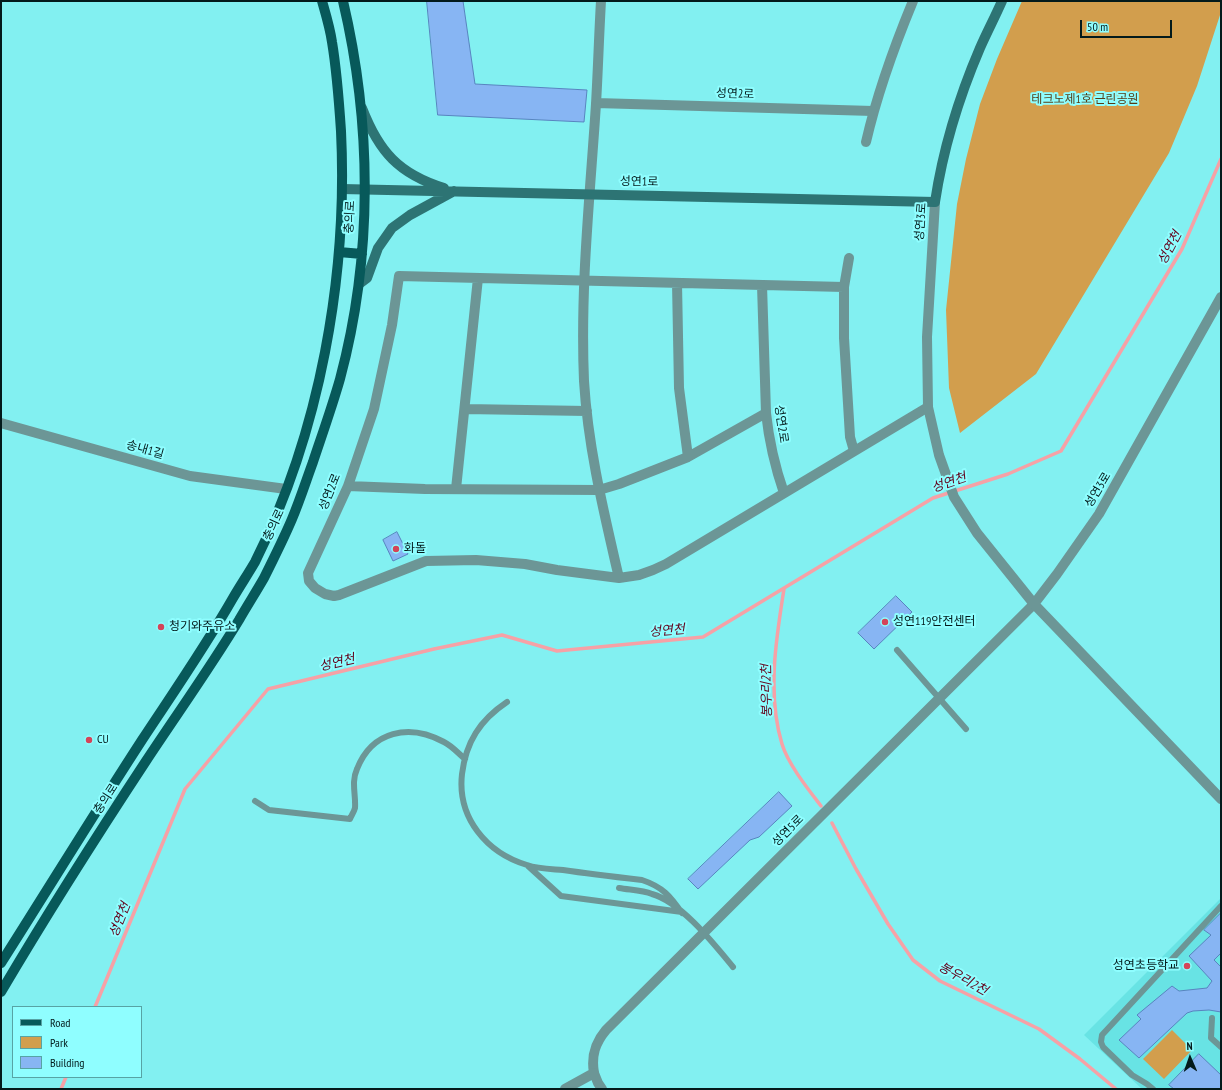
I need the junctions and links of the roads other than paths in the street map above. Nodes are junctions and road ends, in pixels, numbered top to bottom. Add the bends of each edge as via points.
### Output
1 (322, 1) edge
2 (343, 1) edge
3 (601, 1) edge
4 (913, 1) edge
5 (1002, 1) edge
6 (596, 103) junction
7 (360, 104) junction
8 (873, 111) junction
9 (866, 142) dead end
10 (342, 189) junction
11 (365, 189) junction
12 (454, 191) junction
13 (589, 194) junction
14 (935, 202) junction
15 (339, 252) junction
16 (362, 254) junction
17 (849, 258) dead end
18 (478, 278) junction
19 (583, 281) junction
20 (677, 283) junction
21 (358, 284) junction
22 (762, 285) junction
23 (844, 287) junction
24 (1221, 297) edge
25 (928, 407) junction
26 (465, 409) junction
27 (587, 411) junction
28 (766, 413) junction
29 (1, 423) edge
30 (854, 451) junction
31 (688, 457) junction
32 (348, 486) junction
33 (286, 489) junction
34 (456, 489) junction
35 (599, 490) junction
36 (784, 493) junction
37 (619, 578) junction
38 (1034, 604) junction
39 (896, 650) dead end
40 (939, 699) junction
41 (507, 702) dead end
42 (966, 729) dead end
43 (465, 759) junction
44 (1221, 799) edge
45 (255, 800) dead end
46 (528, 866) junction
47 (619, 888) dead end
48 (1221, 906) edge
49 (682, 912) junction
50 (704, 932) junction
51 (1, 963) edge
52 (733, 967) dead end
53 (1, 992) edge
54 (1212, 1018) dead end
55 (1221, 1047) edge
56 (594, 1073) junction
57 (565, 1089) edge
58 (602, 1089) edge
59 (1153, 1089) edge

1 - 10 main road, 충의로 via 332,39 337,76
2 - 7 main road, 충의로 via 358,75
3 - 6 street
4 - 8 street
5 - 14 main road, 성연3로 via 979,49 958,109 943,158
6 - 8 street, 성연2로
6 - 13 street
7 - 11 main road, 충의로
7 - 12 main road via 376,140 394,161 417,176
8 - 9 street
10 - 11 main road, 성연1로
10 - 15 main road, 충의로
11 - 12 main road, 성연1로
11 - 16 main road, 충의로
12 - 13 main road, 성연1로
12 - 21 main road via 392,228 378,248 367,278
13 - 14 main road, 성연1로
13 - 19 street
14 - 25 street, 성연3로 via 927,337
15 - 16 main road
15 - 33 main road, 충의로 via 329,332 320,375
16 - 21 main road, 충의로
17 - 23 street
18 - 19 street, 성연2로
18 - 26 street
18 - 32 street, 성연2로 via 399,276 392,325 374,409
19 - 20 street, 성연2로
19 - 27 street via 584,381
20 - 22 street, 성연2로
20 - 31 street via 679,388
21 - 53 main road, 충의로 via 340,379 321,439 293,517 263,580 218,654 62,891
22 - 23 street, 성연2로
22 - 28 street, 성연2로
23 - 30 street via 846,386 850,437
24 - 38 street, 성연3로 via 1099,514
25 - 30 street, 성연2로
25 - 38 street, 성연3로 via 939,455 954,497 978,534
26 - 27 street
26 - 34 street
27 - 35 street
28 - 31 street
28 - 36 street, 성연2로 via 776,468
29 - 33 street, 송내1길 via 190,476
30 - 36 street, 성연2로
31 - 35 street
32 - 34 street
32 - 37 street, 성연2로 via 308,573 312,585 325,594 334,596 346,593 426,561 476,560 525,564
33 - 51 main road, 충의로 via 254,563 211,636
34 - 35 street
35 - 37 street
36 - 37 street, 성연2로 via 653,570 639,576
38 - 40 street, 성연5로
38 - 44 street
39 - 40 lane
40 - 42 lane
40 - 50 street, 성연5로
41 - 43 lane via 494,710 484,721 474,735
43 - 45 lane via 450,746 434,738 415,733 395,733 376,742 356,769 353,788 355,809 350,819 270,810
43 - 46 lane via 462,780 464,807 476,830 484,840 506,856
46 - 49 lane via 561,896
46 - 49 lane via 648,882 664,890
47 - 49 lane via 652,894
48 - 59 lane via 1102,1035 1103,1047 1132,1075
49 - 50 lane
50 - 52 lane
50 - 56 street, 성연5로 via 600,1037 594,1052
54 - 55 lane via 1211,1038
56 - 57 street
56 - 58 street, 성연5로

